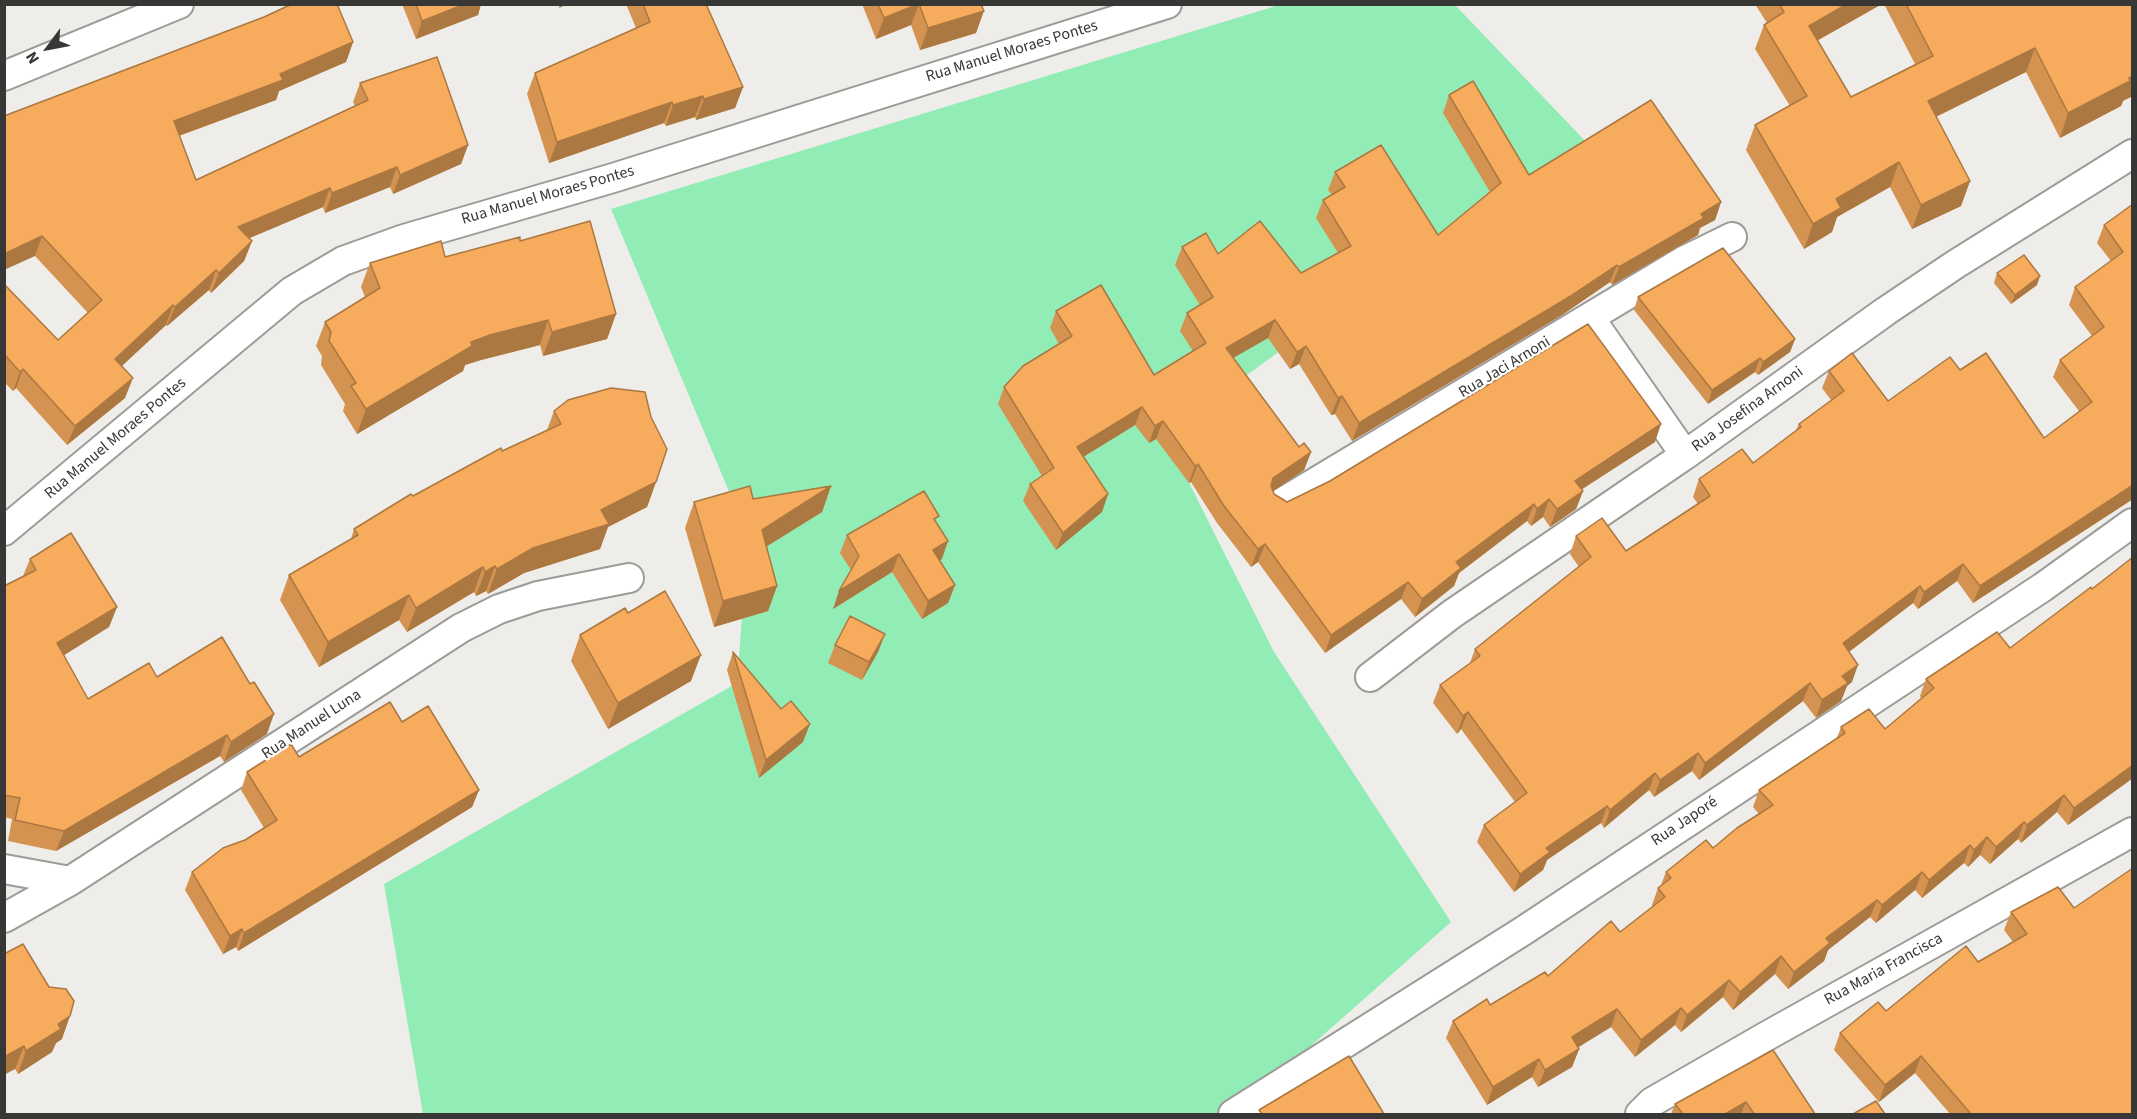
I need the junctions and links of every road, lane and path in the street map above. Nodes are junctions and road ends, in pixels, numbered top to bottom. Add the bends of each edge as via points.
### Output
1 (179, 4) edge
2 (1167, 4) edge
3 (4, 75) edge
4 (2133, 154) edge
5 (1731, 237) dead end
6 (1590, 318) junction
7 (1685, 455) junction
8 (1281, 503) edge
9 (2133, 523) edge
10 (4, 531) edge
11 (629, 578) dead end
12 (1370, 677) dead end
13 (2133, 832) edge
14 (4, 869) edge
15 (70, 881) junction
16 (4, 918) edge
17 (1233, 1114) edge
18 (1640, 1114) edge

1 - 3 street
2 - 10 street, Rua Manuel Moraes Pontes via 343,261 292,291
4 - 7 street, Rua Josefina Arnoni via 1956,264
5 - 6 street, Rua Jaci Arnoni
6 - 7 street
6 - 8 street, Rua Jaci Arnoni
7 - 12 street, Rua Josefina Arnoni via 1452,614
9 - 17 street, Rua Japoré via 2043,587 1523,931
11 - 15 street, Rua Manuel Luna via 538,596 461,628
13 - 18 street, Rua Maria Francisca via 1765,1037 1652,1102
14 - 15 street
15 - 16 street, Rua Manuel Luna

